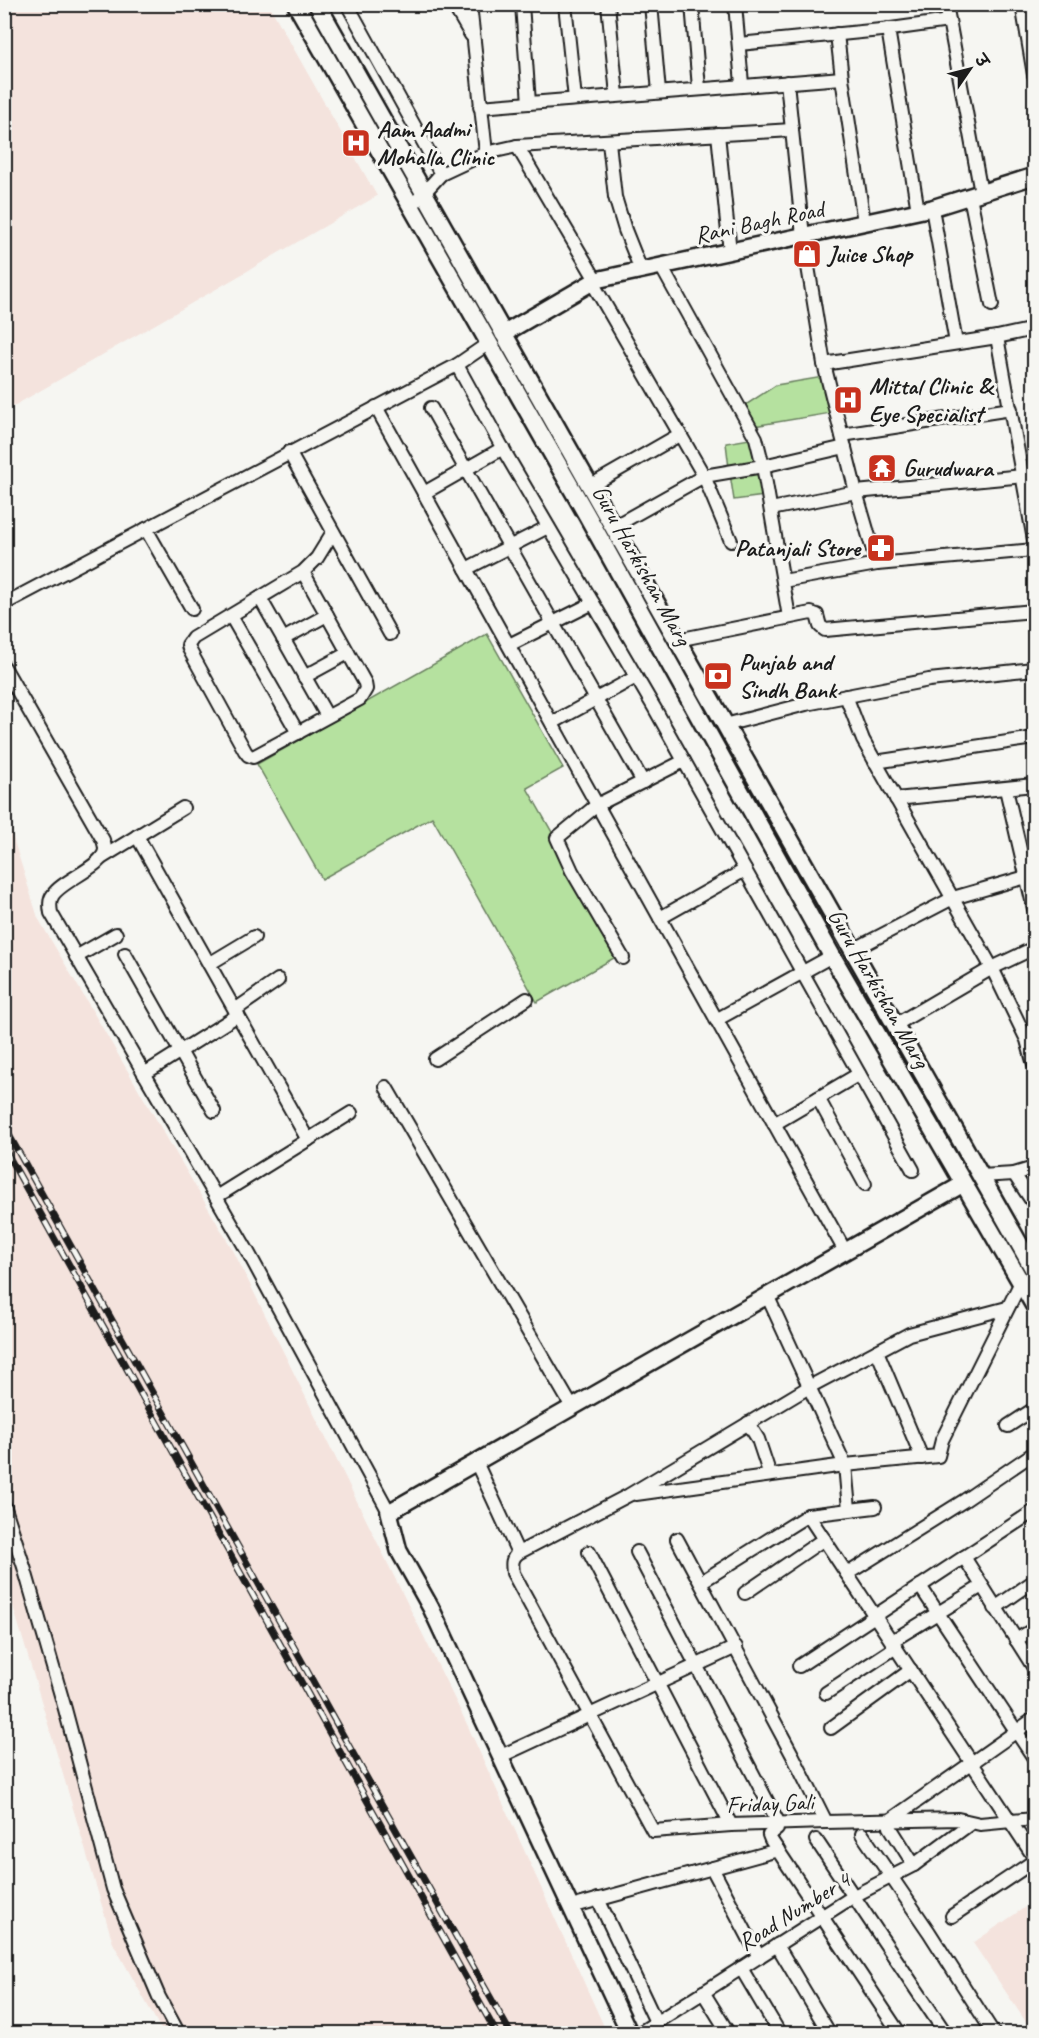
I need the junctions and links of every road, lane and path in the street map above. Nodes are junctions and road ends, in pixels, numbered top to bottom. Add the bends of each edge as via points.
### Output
1 (296, 4) edge
2 (317, 4) edge
3 (347, 4) edge
4 (453, 4) edge
5 (470, 4) edge
6 (522, 4) edge
7 (565, 4) edge
8 (608, 4) edge
9 (651, 4) edge
10 (692, 4) edge
11 (735, 4) edge
12 (946, 4) edge
13 (1022, 4) edge
14 (949, 21) junction
15 (1030, 24) edge
16 (888, 29) junction
17 (837, 34) junction
18 (473, 38) junction
19 (739, 44) junction
20 (1035, 75) edge
21 (842, 78) junction
22 (787, 82) junction
23 (742, 84) junction
24 (699, 88) junction
25 (659, 92) junction
26 (617, 95) junction
27 (575, 99) junction
28 (529, 103) junction
29 (480, 107) junction
30 (792, 130) junction
31 (718, 134) junction
32 (609, 142) junction
33 (517, 146) junction
34 (486, 153) junction
35 (441, 174) junction
36 (1035, 176) edge
37 (424, 193) junction
38 (976, 195) junction
39 (411, 207) junction
40 (925, 210) junction
41 (864, 222) junction
42 (803, 237) junction
43 (730, 252) junction
44 (661, 266) junction
45 (641, 270) junction
46 (594, 281) junction
47 (992, 305) dead end
48 (1035, 329) edge
49 (997, 337) junction
50 (496, 339) junction
51 (956, 343) junction
52 (825, 364) junction
53 (457, 365) junction
54 (376, 407) junction
55 (431, 408) dead end
56 (1011, 409) junction
57 (679, 435) junction
58 (844, 441) junction
59 (502, 448) junction
60 (289, 452) junction
61 (763, 466) junction
62 (465, 470) junction
63 (704, 476) junction
64 (1028, 476) edge
65 (590, 486) junction
66 (856, 492) junction
67 (424, 493) junction
68 (771, 509) junction
69 (548, 527) junction
70 (613, 527) junction
71 (146, 529) junction
72 (333, 532) junction
73 (1035, 540) edge
74 (731, 541) dead end
75 (510, 547) junction
76 (1035, 550) edge
77 (877, 564) junction
78 (466, 569) junction
79 (303, 572) junction
80 (783, 581) junction
81 (260, 598) junction
82 (593, 603) junction
83 (4, 604) edge
84 (192, 609) dead end
85 (1035, 611) edge
86 (327, 615) junction
87 (231, 616) junction
88 (789, 617) junction
89 (553, 623) junction
90 (390, 634) dead end
91 (283, 639) junction
92 (677, 640) junction
93 (509, 645) junction
94 (348, 653) junction
95 (4, 667) edge
96 (1035, 669) edge
97 (304, 677) junction
98 (636, 677) junction
99 (846, 696) junction
100 (597, 699) junction
101 (327, 716) junction
102 (552, 723) junction
103 (725, 725) junction
104 (298, 733) junction
105 (1035, 738) edge
106 (684, 760) junction
107 (875, 762) junction
108 (643, 782) junction
109 (1035, 785) edge
110 (1006, 789) junction
111 (896, 799) junction
112 (597, 805) junction
113 (183, 808) dead end
114 (137, 836) junction
115 (103, 857) junction
116 (745, 870) junction
117 (1026, 877) junction
118 (953, 898) junction
119 (1035, 909) edge
120 (660, 918) junction
121 (116, 934) dead end
122 (254, 936) dead end
123 (1035, 948) edge
124 (853, 950) junction
125 (125, 954) dead end
126 (832, 956) junction
127 (76, 957) junction
128 (623, 958) dead end
129 (209, 964) junction
130 (992, 968) junction
131 (802, 972) junction
132 (278, 980) dead end
133 (527, 999) dead end
134 (236, 1013) junction
135 (716, 1020) junction
136 (895, 1025) junction
137 (181, 1052) junction
138 (435, 1059) dead end
139 (1035, 1065) edge
140 (144, 1074) junction
141 (859, 1074) junction
142 (386, 1087) dead end
143 (818, 1098) junction
144 (214, 1111) dead end
145 (351, 1113) dead end
146 (774, 1124) junction
147 (308, 1140) junction
148 (971, 1158) junction
149 (954, 1168) junction
150 (1035, 1168) edge
151 (913, 1170) dead end
152 (1014, 1174) junction
153 (983, 1179) junction
154 (865, 1184) dead end
155 (965, 1188) junction
156 (216, 1197) junction
157 (1035, 1204) edge
158 (845, 1251) junction
159 (1035, 1270) edge
160 (1020, 1282) junction
161 (767, 1295) junction
162 (1035, 1305) edge
163 (1007, 1308) junction
164 (877, 1351) junction
165 (809, 1387) junction
166 (572, 1407) junction
167 (1035, 1408) edge
168 (748, 1423) junction
169 (1008, 1426) dead end
170 (1035, 1453) edge
171 (922, 1458) junction
172 (476, 1462) junction
173 (845, 1465) junction
174 (770, 1475) junction
175 (629, 1495) junction
176 (4, 1505) edge
177 (875, 1507) dead end
178 (849, 1509) junction
179 (1035, 1511) edge
180 (389, 1512) junction
181 (808, 1515) junction
182 (677, 1539) dead end
183 (824, 1539) junction
184 (589, 1552) dead end
185 (637, 1552) dead end
186 (518, 1553) junction
187 (964, 1557) junction
188 (847, 1574) junction
189 (1035, 1581) edge
190 (702, 1582) junction
191 (920, 1586) junction
192 (982, 1586) junction
193 (745, 1593) dead end
194 (995, 1608) junction
195 (937, 1613) junction
196 (875, 1616) junction
197 (1035, 1629) edge
198 (1016, 1640) junction
199 (894, 1644) junction
200 (736, 1647) junction
201 (696, 1666) junction
202 (799, 1666) dead end
203 (1035, 1668) edge
204 (911, 1670) junction
205 (657, 1684) junction
206 (826, 1693) dead end
207 (591, 1715) junction
208 (1035, 1719) edge
209 (831, 1728) dead end
210 (1017, 1732) junction
211 (501, 1756) junction
212 (1035, 1758) edge
213 (972, 1762) junction
214 (1035, 1819) edge
215 (889, 1821) junction
216 (1011, 1821) junction
217 (777, 1822) junction
218 (826, 1822) junction
219 (971, 1823) junction
220 (731, 1825) junction
221 (862, 1834) dead end
222 (816, 1840) dead end
223 (778, 1850) junction
224 (1035, 1859) edge
225 (914, 1865) junction
226 (712, 1868) junction
227 (891, 1878) junction
228 (855, 1896) junction
229 (597, 1899) junction
230 (571, 1907) junction
231 (952, 1916) dead end
232 (821, 1917) junction
233 (777, 1945) junction
234 (759, 1957) junction
235 (741, 1968) junction
236 (703, 1992) junction
237 (656, 2022) junction
238 (179, 2034) edge
239 (630, 2034) edge
240 (638, 2034) edge
241 (729, 2034) edge
242 (780, 2034) edge
243 (830, 2034) edge
244 (900, 2034) edge
245 (946, 2034) edge
246 (994, 2034) edge

1 - 39 main road, Guru Harkishan Marg
2 - 37 main road, Guru Harkishan Marg
3 - 35 street
4 - 18 street
5 - 18 street
6 - 28 street
7 - 27 street
8 - 26 street
9 - 25 street
10 - 24 street
11 - 19 street
12 - 14 street
13 - 15 street
14 - 16 street
14 - 38 street
15 - 20 street
16 - 17 street
16 - 40 street
17 - 19 street
17 - 21 street
18 - 29 street
19 - 23 street
21 - 22 street
21 - 41 street
22 - 23 street
22 - 30 street
23 - 24 street
24 - 25 street
25 - 26 street
26 - 27 street
27 - 28 street
28 - 29 street
29 - 34 street
30 - 31 street
30 - 42 street
31 - 32 street
31 - 43 street
32 - 33 street
32 - 45 street via 615,197
33 - 34 street
33 - 46 street
34 - 35 street
35 - 37 street
36 - 38 street, Rani Bagh Road
37 - 39 street
37 - 50 main road, Guru Harkishan Marg
38 - 40 street, Rani Bagh Road
38 - 47 street
39 - 50 main road, Guru Harkishan Marg
40 - 41 street, Rani Bagh Road
40 - 51 street
41 - 42 street, Rani Bagh Road
42 - 43 street, Rani Bagh Road
42 - 52 street
43 - 44 street, Rani Bagh Road
44 - 45 street, Rani Bagh Road
44 - 61 street via 754,432
45 - 46 street, Rani Bagh Road
46 - 50 street, Rani Bagh Road
46 - 57 street
48 - 49 street
49 - 51 street
49 - 56 street
50 - 53 street
50 - 65 main road, Guru Harkishan Marg
50 - 126 main road, Guru Harkishan Marg via 594,527
51 - 52 street
52 - 58 street
53 - 54 street
53 - 59 street
54 - 60 street
54 - 67 street
55 - 62 street
56 - 58 street
56 - 64 street
57 - 63 street
57 - 65 street
58 - 61 street
58 - 66 street
59 - 62 street
59 - 69 street
60 - 71 street
60 - 72 street
61 - 63 street
61 - 68 street
62 - 67 street
62 - 75 street
63 - 70 street
63 - 74 street
64 - 66 street
64 - 73 street
65 - 70 main road, Guru Harkishan Marg
66 - 68 street
66 - 77 street
67 - 78 street
68 - 80 street
69 - 75 street
69 - 82 street
70 - 92 main road, Guru Harkishan Marg
71 - 83 street
71 - 84 street
72 - 79 street
72 - 90 street
75 - 78 street
75 - 89 street
76 - 77 street
77 - 80 street
78 - 93 street
79 - 81 street
79 - 86 street
80 - 88 street
81 - 87 street
81 - 91 street
82 - 89 street
82 - 98 street
85 - 88 street via 825,630 814,613
86 - 91 street
86 - 94 street
87 - 104 street
87 - 104 street via 193,638 188,645 244,751 259,756
88 - 92 street
89 - 93 street
89 - 100 street
91 - 97 street
92 - 103 main road, Guru Harkishan Marg
93 - 102 street
94 - 97 street
94 - 101 street via 366,689 360,699
95 - 115 street via 103,840
96 - 99 street via 929,680
97 - 101 street
98 - 100 street
98 - 106 street
99 - 103 street
99 - 107 street
100 - 102 street
100 - 108 street
101 - 104 street
102 - 112 street
103 - 124 main road, Guru Harkishan Marg
105 - 107 street
106 - 108 street
106 - 116 street
107 - 111 street
108 - 112 street
109 - 110 street
110 - 111 street
110 - 117 street
111 - 118 street
112 - 120 street
112 - 128 street via 557,837 572,871
113 - 114 street
114 - 115 street
114 - 129 street
115 - 127 street via 51,896 51,913
116 - 120 street
116 - 131 street
117 - 118 street
117 - 119 street
118 - 124 street
118 - 130 street
120 - 135 street
121 - 127 street
122 - 129 street
123 - 130 street
124 - 136 main road, Guru Harkishan Marg
125 - 137 street
126 - 131 street
126 - 149 main road, Guru Harkishan Marg
127 - 140 street
129 - 134 street
130 - 136 street
130 - 139 street
131 - 135 street
131 - 141 street
132 - 134 street
133 - 138 street
134 - 137 street
134 - 147 street
135 - 146 street
136 - 148 main road, Guru Harkishan Marg
137 - 140 street
137 - 144 street
140 - 156 street
141 - 143 street
141 - 151 street
142 - 166 street
143 - 146 street
143 - 154 street
145 - 147 street
146 - 158 street
147 - 156 street
148 - 149 main road
148 - 153 main road, Guru Harkishan Marg
149 - 155 main road, Guru Harkishan Marg
150 - 152 street
152 - 153 street
152 - 157 street
153 - 155 main road
153 - 159 main road, Guru Harkishan Marg
155 - 158 street
155 - 160 main road, Guru Harkishan Marg
156 - 180 street
158 - 161 street
160 - 162 main road, Guru Harkishan Marg
160 - 163 street
161 - 165 street
161 - 166 street
163 - 164 street via 909,1334
163 - 171 street via 942,1440 938,1456
164 - 165 street
164 - 171 street
165 - 168 street
165 - 173 street
166 - 172 street
167 - 169 street
168 - 174 street via 758,1438
168 - 175 street
170 - 188 street
171 - 173 street
172 - 180 street
172 - 186 street
173 - 174 street
173 - 178 street
174 - 175 street
175 - 186 street
176 - 238 street via 59,1687 113,1889
177 - 178 street
178 - 181 street
179 - 187 street
180 - 211 street via 399,1551 431,1608
181 - 183 street
181 - 190 street
182 - 190 street
183 - 188 street
183 - 193 street
184 - 205 street
185 - 201 street
186 - 207 street via 512,1558 513,1573
187 - 191 street
187 - 192 street
188 - 196 street
189 - 194 street
190 - 200 street
191 - 195 street
191 - 196 street
192 - 194 street
192 - 195 street
194 - 198 street
195 - 199 street
195 - 210 street
196 - 199 street
196 - 202 street
197 - 198 street
198 - 203 street
199 - 204 street
199 - 206 street
200 - 201 street
200 - 218 street
201 - 205 street
201 - 217 street
204 - 209 street
204 - 213 street
205 - 207 street
205 - 220 street
207 - 211 street
207 - 220 street, Friday Gali via 653,1831
208 - 210 street
210 - 212 street
210 - 213 street
211 - 230 street
213 - 215 street
213 - 216 street
214 - 216 street, Friday Gali
215 - 218 street, Friday Gali
215 - 219 street, Friday Gali via 958,1818
215 - 225 street
216 - 219 street, Friday Gali
216 - 224 street
217 - 218 street, Friday Gali
217 - 220 street, Friday Gali
217 - 223 street via 777,1829 769,1837
219 - 225 street, Road Number 4
221 - 227 street
222 - 228 street
223 - 226 street
223 - 232 street
224 - 231 street
225 - 227 street, Road Number 4
226 - 229 street
226 - 234 street
227 - 228 street, Road Number 4
227 - 246 street
228 - 232 street, Road Number 4
228 - 245 street
229 - 230 street
229 - 237 street
230 - 239 street
232 - 233 street, Road Number 4
232 - 244 street
233 - 234 street, Road Number 4
233 - 243 street
234 - 235 street, Road Number 4
235 - 236 street, Road Number 4
235 - 242 street
236 - 237 street, Road Number 4
236 - 241 street
237 - 240 street, Road Number 4

